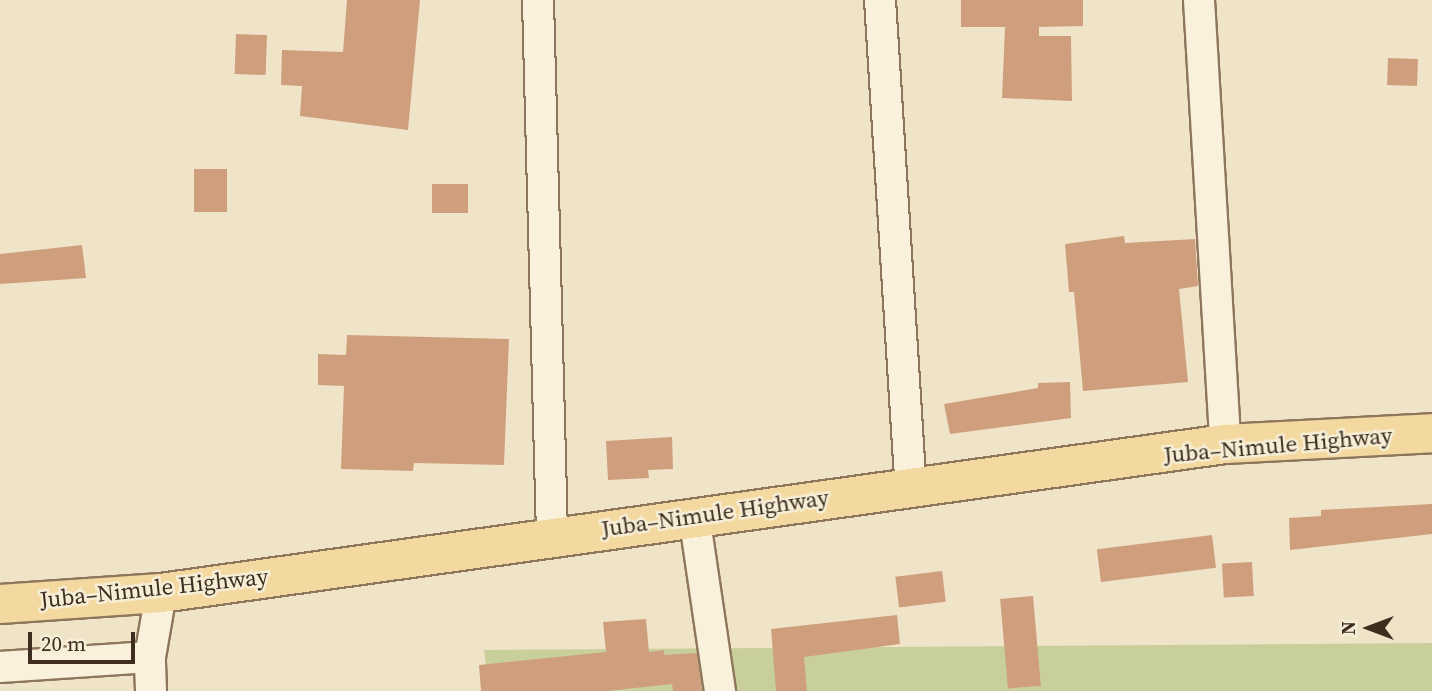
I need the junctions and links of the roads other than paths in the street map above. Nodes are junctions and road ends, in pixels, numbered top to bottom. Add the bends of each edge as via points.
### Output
1 (538, 0) edge
2 (880, 0) edge
3 (1199, 0) edge
4 (1432, 433) edge
5 (1225, 444) junction
6 (911, 486) junction
7 (694, 515) junction
8 (552, 536) junction
9 (161, 593) junction
10 (0, 604) edge
11 (150, 657) junction
12 (0, 667) edge
13 (151, 691) edge
14 (720, 691) edge

1 - 8 street
2 - 6 street
3 - 5 street
4 - 5 main road, Juba–Nimule Highway
5 - 6 main road, Juba–Nimule Highway
6 - 7 main road, Juba–Nimule Highway
7 - 8 main road, Juba–Nimule Highway
7 - 14 street
8 - 9 main road, Juba–Nimule Highway
9 - 10 main road, Juba–Nimule Highway
9 - 11 street
11 - 12 street
11 - 13 street

